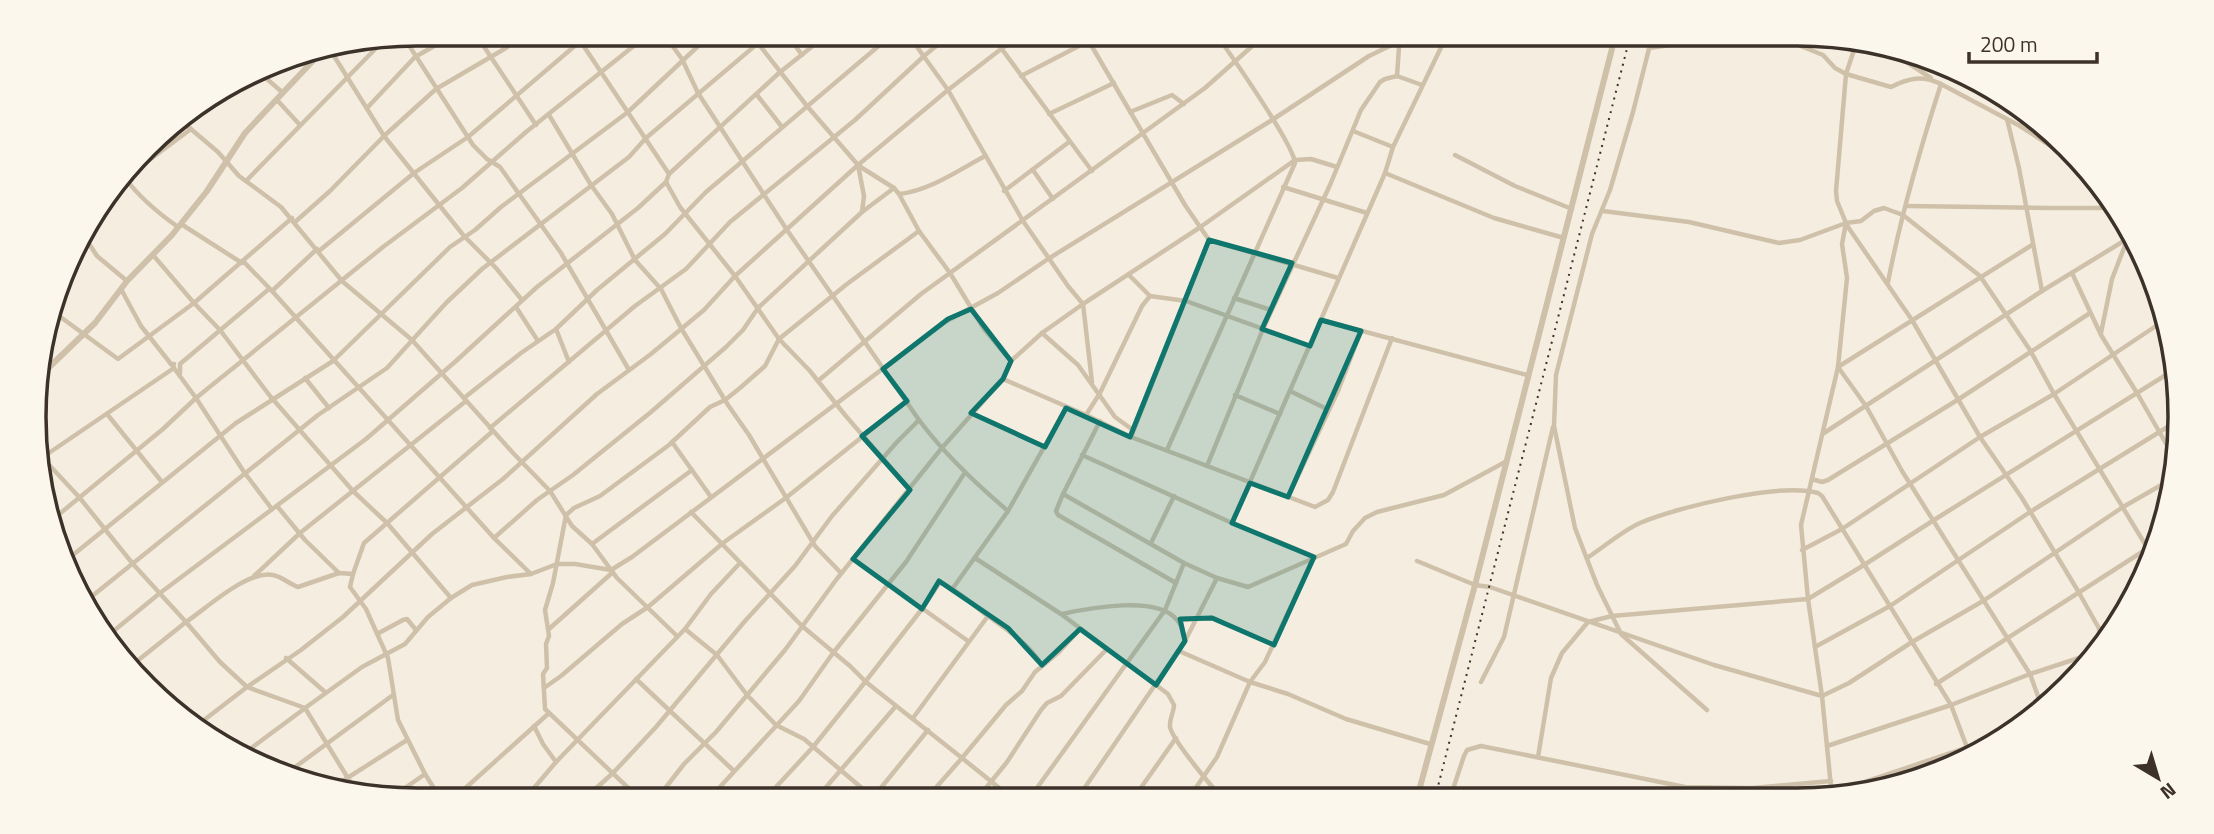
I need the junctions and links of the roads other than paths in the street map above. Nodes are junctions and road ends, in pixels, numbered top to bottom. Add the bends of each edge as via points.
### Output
1 (408, 45) edge
2 (436, 45) edge
3 (482, 45) edge
4 (507, 45) edge
5 (577, 45) edge
6 (583, 45) edge
7 (635, 45) edge
8 (671, 45) edge
9 (699, 45) edge
10 (757, 45) edge
11 (759, 45) edge
12 (795, 45) edge
13 (815, 45) edge
14 (880, 45) edge
15 (915, 45) edge
16 (937, 45) edge
17 (998, 45) edge
18 (1007, 45) edge
19 (1082, 45) edge
20 (1092, 45) edge
21 (1224, 45) edge
22 (1254, 45) edge
23 (1392, 45) edge
24 (1400, 45) edge
25 (1442, 45) edge
26 (1613, 45) edge
27 (1650, 45) edge
28 (1671, 45) edge
29 (1798, 45) edge
30 (377, 48) edge
31 (1649, 48) junction
32 (1001, 49) junction
33 (1854, 50) edge
34 (802, 55) junction
35 (332, 56) edge
36 (924, 56) junction
37 (415, 57) junction
38 (490, 57) junction
39 (315, 60) edge
40 (682, 60) junction
41 (1236, 61) junction
42 (1908, 62) edge
43 (601, 73) junction
44 (779, 73) junction
45 (1846, 74) junction
46 (1021, 75) junction
47 (1397, 76) junction
48 (266, 78) edge
49 (348, 79) junction
50 (1114, 83) junction
51 (1941, 84) junction
52 (1422, 85) junction
53 (436, 89) junction
54 (947, 90) junction
55 (282, 92) junction
56 (698, 93) junction
57 (757, 94) junction
58 (515, 96) junction
59 (275, 99) junction
60 (1184, 104) junction
61 (807, 106) junction
62 (367, 108) junction
63 (628, 111) junction
64 (1130, 112) junction
65 (1049, 114) junction
66 (549, 115) junction
67 (2006, 118) junction
68 (1272, 120) junction
69 (2024, 123) edge
70 (300, 125) junction
71 (536, 125) junction
72 (187, 126) edge
73 (2020, 126) junction
74 (722, 128) junction
75 (782, 128) junction
76 (191, 129) junction
77 (1353, 131) junction
78 (1143, 134) junction
79 (384, 136) junction
80 (468, 137) junction
81 (646, 138) junction
82 (833, 138) junction
83 (1069, 142) junction
84 (1393, 147) junction
85 (2052, 147) edge
86 (572, 152) junction
87 (1455, 155) dead end
88 (985, 156) junction
89 (227, 160) junction
90 (1295, 160) junction
91 (148, 161) edge
92 (742, 161) junction
93 (494, 162) junction
94 (858, 165) junction
95 (1337, 167) junction
96 (1033, 170) junction
97 (1092, 171) junction
98 (414, 173) junction
99 (1384, 173) junction
100 (669, 174) junction
101 (246, 181) junction
102 (666, 182) junction
103 (129, 183) edge
104 (1172, 183) junction
105 (590, 184) junction
106 (1283, 187) junction
107 (894, 188) junction
108 (1004, 191) junction
109 (520, 194) junction
110 (899, 194) junction
111 (766, 195) junction
112 (1053, 199) junction
113 (1323, 199) junction
114 (439, 206) junction
115 (1906, 206) junction
116 (2103, 207) edge
117 (2026, 208) junction
118 (1572, 209) junction
119 (685, 211) junction
120 (1603, 211) junction
121 (862, 212) junction
122 (1367, 213) junction
123 (1903, 215) junction
124 (293, 220) junction
125 (1023, 221) junction
126 (618, 223) junction
127 (1846, 223) junction
128 (541, 224) junction
129 (179, 226) junction
130 (1199, 228) junction
131 (787, 230) junction
132 (919, 231) junction
133 (464, 236) junction
134 (1564, 238) junction
135 (1209, 240) junction
136 (2124, 241) edge
137 (709, 242) junction
138 (89, 243) edge
139 (2125, 244) edge
140 (2032, 245) junction
141 (318, 250) junction
142 (1254, 252) junction
143 (153, 255) junction
144 (1048, 259) junction
145 (635, 260) junction
146 (242, 262) junction
147 (808, 262) junction
148 (491, 263) junction
149 (567, 263) junction
150 (1292, 263) junction
151 (950, 273) junction
152 (2072, 273) junction
153 (1129, 275) junction
154 (736, 276) junction
155 (1980, 276) junction
156 (1338, 278) junction
157 (127, 281) junction
158 (342, 281) junction
159 (1888, 282) junction
160 (121, 289) junction
161 (661, 289) junction
162 (270, 290) junction
163 (2042, 291) junction
164 (832, 296) junction
165 (1150, 296) junction
166 (1234, 298) junction
167 (587, 299) junction
168 (522, 300) junction
169 (1186, 301) junction
170 (194, 303) junction
171 (1083, 304) junction
172 (516, 307) junction
173 (758, 308) junction
174 (971, 309) junction
175 (1271, 310) junction
176 (2090, 313) junction
177 (2007, 314) junction
178 (1226, 315) junction
179 (59, 316) edge
180 (382, 316) junction
181 (296, 319) junction
182 (1321, 320) junction
183 (1912, 320) junction
184 (2157, 325) edge
185 (681, 328) junction
186 (555, 329) junction
187 (1263, 329) junction
188 (220, 330) junction
189 (1361, 331) junction
190 (605, 332) junction
191 (84, 333) junction
192 (1042, 333) junction
193 (2101, 335) junction
194 (150, 336) junction
195 (1392, 338) junction
196 (779, 339) junction
197 (412, 340) junction
198 (864, 340) junction
199 (538, 341) junction
200 (1310, 346) junction
201 (2030, 350) junction
202 (2113, 353) junction
203 (245, 360) junction
204 (1935, 360) junction
205 (333, 361) junction
206 (1011, 361) junction
207 (569, 362) junction
208 (180, 364) junction
209 (705, 365) junction
210 (173, 366) junction
211 (49, 367) edge
212 (1838, 367) junction
213 (883, 369) junction
214 (629, 370) junction
215 (442, 373) junction
216 (180, 374) junction
217 (1527, 375) junction
218 (2166, 375) edge
219 (305, 378) junction
220 (1003, 379) junction
221 (818, 381) junction
222 (1091, 382) junction
223 (357, 388) junction
224 (1290, 391) junction
225 (1100, 393) junction
226 (2137, 393) junction
227 (2054, 394) junction
228 (1235, 395) junction
229 (196, 398) junction
230 (272, 398) junction
231 (1959, 399) junction
232 (465, 400) junction
233 (725, 400) junction
234 (907, 401) junction
235 (838, 404) junction
236 (1866, 406) junction
237 (329, 408) junction
238 (1066, 408) junction
239 (1329, 410) junction
240 (971, 413) junction
241 (107, 414) junction
242 (1280, 414) junction
243 (1086, 415) junction
244 (386, 419) junction
245 (919, 420) junction
246 (1100, 421) junction
247 (1554, 426) junction
248 (2168, 427) edge
249 (300, 429) junction
250 (492, 429) junction
251 (1133, 430) junction
252 (2076, 431) junction
253 (1823, 433) junction
254 (2158, 433) junction
255 (220, 436) junction
256 (862, 436) junction
257 (1131, 437) junction
258 (1980, 437) junction
259 (672, 442) junction
260 (1886, 442) junction
261 (412, 444) junction
262 (1045, 447) junction
263 (2167, 447) edge
264 (941, 449) junction
265 (1167, 450) junction
266 (136, 451) junction
267 (47, 452) edge
268 (1082, 455) junction
269 (763, 458) junction
270 (883, 460) junction
271 (1507, 461) junction
272 (522, 462) junction
273 (330, 464) junction
274 (49, 466) edge
275 (1207, 466) junction
276 (2101, 469) junction
277 (692, 470) junction
278 (244, 472) junction
279 (964, 474) junction
280 (2007, 476) junction
281 (441, 478) junction
282 (1812, 479) junction
283 (162, 482) junction
284 (1250, 483) junction
285 (1910, 483) junction
286 (2162, 485) edge
287 (910, 490) junction
288 (1810, 490) junction
289 (354, 491) junction
290 (550, 491) junction
291 (1063, 494) junction
292 (1174, 496) junction
293 (79, 497) junction
294 (711, 497) junction
295 (787, 497) junction
296 (1288, 497) junction
297 (2123, 507) junction
298 (275, 508) junction
299 (466, 508) junction
300 (691, 512) junction
301 (1007, 512) junction
302 (2030, 512) junction
303 (58, 514) edge
304 (566, 515) junction
305 (1934, 520) junction
306 (387, 523) junction
307 (1232, 523) junction
308 (106, 528) junction
309 (1842, 529) junction
310 (300, 533) junction
311 (494, 538) junction
312 (812, 542) junction
313 (723, 543) junction
314 (1152, 543) junction
315 (592, 544) junction
316 (2145, 545) edge
317 (1802, 550) junction
318 (412, 552) junction
319 (2055, 553) junction
320 (73, 555) edge
321 (2141, 555) edge
322 (1314, 557) junction
323 (975, 558) junction
324 (1587, 558) junction
325 (853, 559) junction
326 (1959, 560) junction
327 (1418, 561) dead end
328 (1184, 562) junction
329 (327, 563) junction
330 (740, 563) junction
331 (133, 564) junction
332 (557, 564) junction
333 (1864, 565) junction
334 (612, 571) junction
335 (339, 573) junction
336 (841, 573) junction
337 (353, 574) junction
338 (531, 574) junction
339 (331, 576) junction
340 (253, 577) junction
341 (1217, 578) junction
342 (1176, 583) junction
343 (889, 585) junction
344 (1475, 585) junction
345 (953, 588) junction
346 (2078, 591) junction
347 (160, 593) junction
348 (769, 593) junction
349 (92, 596) edge
350 (1513, 596) junction
351 (451, 598) junction
352 (360, 599) junction
353 (1808, 599) junction
354 (1983, 601) junction
355 (648, 607) junction
356 (1890, 607) junction
357 (922, 608) junction
358 (1165, 610) junction
359 (1061, 614) junction
360 (988, 616) junction
361 (1612, 616) junction
362 (1198, 618) junction
363 (1178, 620) junction
364 (186, 622) junction
365 (1588, 622) junction
366 (802, 626) junction
367 (2103, 627) edge
368 (549, 629) junction
369 (685, 629) junction
370 (1080, 629) junction
371 (416, 630) junction
372 (2099, 630) joint
373 (113, 631) edge
374 (377, 634) junction
375 (1621, 634) junction
376 (677, 636) junction
377 (2007, 638) junction
378 (968, 641) junction
379 (1185, 641) junction
380 (1912, 642) junction
381 (1274, 645) junction
382 (1815, 647) junction
383 (1106, 650) junction
384 (1179, 651) junction
385 (386, 652) junction
386 (833, 653) junction
387 (717, 656) junction
388 (286, 658) junction
389 (2080, 658) edge
390 (137, 661) edge
391 (1125, 663) junction
392 (1042, 665) junction
393 (2030, 674) junction
394 (636, 679) junction
395 (866, 681) junction
396 (1250, 682) junction
397 (1481, 682) dead end
398 (1936, 684) junction
399 (1156, 685) junction
400 (247, 687) junction
401 (543, 688) junction
402 (325, 692) junction
403 (393, 695) junction
404 (747, 695) junction
405 (1822, 696) junction
406 (2039, 699) edge
407 (1951, 705) junction
408 (896, 706) junction
409 (305, 708) junction
410 (671, 710) junction
411 (1707, 710) dead end
412 (548, 714) junction
413 (913, 718) junction
414 (203, 720) edge
415 (776, 725) junction
416 (534, 726) junction
417 (928, 730) junction
418 (1176, 738) junction
419 (407, 740) junction
420 (578, 742) junction
421 (705, 742) junction
422 (325, 744) junction
423 (1430, 744) junction
424 (1827, 746) junction
425 (813, 747) junction
426 (1968, 747) edge
427 (250, 749) edge
428 (1957, 752) edge
429 (1538, 757) junction
430 (962, 758) junction
431 (556, 762) junction
432 (293, 767) edge
433 (841, 770) junction
434 (734, 771) junction
435 (613, 773) junction
436 (425, 774) junction
437 (347, 777) junction
438 (1204, 778) junction
439 (1878, 779) edge
440 (342, 780) edge
441 (1831, 781) junction
442 (350, 782) edge
443 (992, 783) junction
444 (1831, 787) edge
445 (405, 788) edge
446 (434, 788) edge
447 (465, 788) edge
448 (533, 788) edge
449 (595, 788) edge
450 (629, 788) edge
451 (665, 788) edge
452 (719, 788) edge
453 (775, 788) edge
454 (825, 788) edge
455 (861, 788) edge
456 (883, 788) edge
457 (936, 788) edge
458 (987, 788) edge
459 (999, 788) edge
460 (1037, 788) edge
461 (1085, 788) edge
462 (1141, 788) edge
463 (1196, 788) edge
464 (1213, 788) edge
465 (1419, 788) edge
466 (1453, 788) edge

1 - 37 street
2 - 37 street
3 - 38 street
4 - 38 street
5 - 58 street
6 - 43 street
7 - 43 street
8 - 40 street
9 - 40 street
10 - 56 street
11 - 44 street
12 - 34 street
13 - 34 street
14 - 61 street
15 - 36 street
16 - 36 street
17 - 32 street
18 - 32 street
19 - 46 street
20 - 50 street
21 - 41 street
22 - 41 street
23 - 68 street
24 - 47 street
25 - 52 street
26 - 118 street
27 - 31 street
28 - 31 street
29 - 45 street via 1823,55
30 - 49 street
31 - 120 street
32 - 46 street
32 - 54 street
33 - 45 street
34 - 44 street
35 - 49 street
36 - 54 street
36 - 82 street
37 - 53 street
37 - 62 street
38 - 53 street
38 - 58 street
39 - 55 street
40 - 56 street
40 - 63 street
41 - 60 street
41 - 68 street
42 - 51 street
43 - 63 street
43 - 66 street
44 - 57 street
44 - 61 street
45 - 51 street via 1891,87 1922,77
45 - 127 street via 1836,191
46 - 65 street
47 - 52 street
47 - 77 street via 1380,82
48 - 55 street
49 - 62 street
49 - 70 street
50 - 64 street
50 - 65 street
51 - 67 street
51 - 115 street
52 - 84 street
53 - 79 street
53 - 80 street
54 - 88 street
54 - 94 street
55 - 59 street
56 - 74 street
56 - 81 street
57 - 74 street
57 - 75 street
58 - 71 street
58 - 80 street
59 - 70 street
59 - 89 street
60 - 64 street via 1172,95
60 - 78 street
61 - 75 street
61 - 82 street
62 - 79 street
63 - 81 street
63 - 86 street
64 - 78 street
65 - 83 street
66 - 71 street
66 - 86 street
67 - 73 street
67 - 117 street
68 - 90 street
68 - 104 street
69 - 73 street
70 - 101 street
71 - 93 street
72 - 76 street
73 - 85 street
74 - 92 street
74 - 100 street
75 - 92 street
76 - 89 street
76 - 91 street
77 - 84 street
77 - 95 street
78 - 97 street
78 - 104 street
79 - 98 street
79 - 124 street via 330,191
80 - 93 street
80 - 98 street
81 - 100 street
81 - 105 street via 629,157
82 - 94 street
82 - 111 street
83 - 96 street
83 - 97 street
84 - 99 street
86 - 105 street
86 - 109 street
87 - 118 street
88 - 108 street
88 - 110 street via 940,180
89 - 101 street
89 - 129 street
90 - 95 street via 1311,159
90 - 106 street
90 - 130 street
92 - 111 street
92 - 119 street
93 - 109 street
93 - 114 street
94 - 107 street
94 - 121 street
94 - 131 street
95 - 113 street
96 - 108 street
96 - 112 street
97 - 112 street
98 - 114 street
98 - 141 street
99 - 122 street
99 - 134 street via 1494,218
100 - 102 street
101 - 124 street
102 - 119 street
102 - 126 street
103 - 129 street via 155,211
104 - 130 street
104 - 144 street
105 - 126 street
105 - 128 street
106 - 113 street
106 - 142 street
107 - 110 street
107 - 121 street
108 - 125 street
109 - 128 street
109 - 133 street
110 - 132 street
111 - 131 street
111 - 137 street
112 - 125 street
113 - 122 street
113 - 150 street
114 - 133 street
114 - 158 street
115 - 117 street
115 - 123 street
116 - 117 street
117 - 140 street
118 - 134 street
119 - 137 street
119 - 145 street
120 - 127 street via 1689,222 1779,243
120 - 247 street via 1592,234 1556,375
121 - 147 street
122 - 156 street
123 - 127 street via 1884,208 1861,221
123 - 155 street
123 - 159 street
124 - 141 street
124 - 146 street
125 - 144 street
125 - 151 street
126 - 145 street
126 - 149 street
127 - 159 street
127 - 212 street via 1842,244 1847,278
128 - 148 street
128 - 149 street
129 - 143 street
129 - 146 street
130 - 135 street
130 - 153 street
131 - 147 street
131 - 154 street
132 - 151 street
132 - 164 street
133 - 148 street
133 - 180 street
134 - 217 street
135 - 142 street
135 - 169 street
136 - 152 street
137 - 154 street
137 - 161 street
138 - 157 street
139 - 193 street via 2108,292
140 - 155 street
140 - 163 street
141 - 158 street
141 - 162 street
142 - 150 street
142 - 166 street
143 - 157 street
143 - 170 street
144 - 171 street
144 - 174 street
145 - 161 street
145 - 167 street
146 - 162 street
146 - 170 street
147 - 164 street
147 - 173 street
148 - 168 street
148 - 197 street
149 - 167 street
149 - 168 street
150 - 156 street
150 - 175 street
151 - 174 street
151 - 198 street
152 - 163 street
152 - 176 street
153 - 165 street
153 - 171 street
154 - 173 street
154 - 185 street
155 - 177 street
155 - 183 street
156 - 182 street
157 - 160 street
158 - 180 street
158 - 181 street
159 - 183 street
160 - 191 street
160 - 194 street
161 - 185 street
161 - 190 street
162 - 181 street
162 - 188 street
163 - 177 street
164 - 196 street
164 - 198 street
165 - 169 street
165 - 225 street
166 - 175 street
166 - 178 street
167 - 186 street
167 - 190 street
168 - 172 street
169 - 178 street
169 - 251 street
170 - 188 street
170 - 194 street
171 - 192 street
171 - 222 street
172 - 199 street
172 - 215 street
173 - 196 street
173 - 209 street via 743,330
174 - 206 street
174 - 213 street via 945,322
175 - 187 street
176 - 193 street
176 - 201 street
177 - 201 street
177 - 204 street
178 - 187 street
178 - 265 street
179 - 191 street
180 - 197 street
180 - 205 street
181 - 203 street
181 - 205 street
182 - 189 street
182 - 200 street
183 - 204 street
183 - 212 street
184 - 202 street
185 - 209 street
185 - 214 street
186 - 199 street
186 - 207 street
187 - 200 street
187 - 228 street
188 - 203 street
188 - 208 street
189 - 195 street
189 - 239 street
190 - 207 street
190 - 214 street
191 - 194 street via 118,359
191 - 211 street
192 - 206 street
192 - 222 street
193 - 202 street
194 - 210 street
195 - 217 street
195 - 296 street via 1328,500 1315,507
196 - 221 street
196 - 233 street via 765,366
197 - 215 street
197 - 223 street via 387,368
198 - 213 street
198 - 221 street
199 - 232 street
200 - 224 street
201 - 227 street
201 - 231 street
202 - 226 street
202 - 227 street
203 - 229 street
203 - 230 street
204 - 231 street
204 - 236 street
205 - 219 street
205 - 223 street
206 - 220 street
207 - 250 street
208 - 210 street
208 - 216 street
209 - 233 street
209 - 290 street
210 - 216 street
210 - 241 street
212 - 236 street
212 - 253 street
213 - 234 street
213 - 235 street
214 - 272 street
215 - 232 street
215 - 244 street
216 - 229 street
217 - 271 street
218 - 226 street
219 - 230 street
219 - 237 street
220 - 238 street
220 - 240 street
221 - 235 street
222 - 225 street
223 - 237 street
223 - 244 street
224 - 239 street
224 - 242 street
225 - 243 street
225 - 251 street via 1110,411
226 - 252 street
226 - 254 street
227 - 252 street
227 - 258 street
228 - 242 street
228 - 275 street
229 - 255 street
229 - 266 street
230 - 249 street
230 - 255 street
231 - 258 street
231 - 260 street
232 - 250 street
232 - 261 street
233 - 259 street via 710,407
233 - 269 street
234 - 245 street
234 - 256 street
235 - 256 street
235 - 269 street
236 - 253 street
236 - 260 street
237 - 249 street
238 - 243 street
238 - 262 street
239 - 296 street
240 - 262 street
240 - 264 street
241 - 266 street
241 - 267 street
242 - 284 street
243 - 246 street
244 - 261 street
244 - 273 street
245 - 264 street
245 - 270 street
246 - 257 street
246 - 268 street
247 - 324 street via 1575,528
247 - 350 street
248 - 254 street
249 - 273 street
249 - 278 street
250 - 272 street
250 - 281 street
251 - 257 street
252 - 276 street
252 - 280 street
253 - 282 street
254 - 263 street
254 - 276 street
255 - 278 street
255 - 283 street
256 - 270 street
256 - 295 street
257 - 265 street
258 - 280 street
258 - 285 street
259 - 277 street
259 - 304 street via 597,498
260 - 282 street via 1828,480
260 - 285 street
261 - 281 street
261 - 289 street
262 - 301 street
264 - 279 street
264 - 287 street
265 - 275 street
266 - 283 street
266 - 293 street
268 - 291 street
268 - 292 street
269 - 294 street
269 - 295 street
270 - 287 street
270 - 312 street
271 - 322 street via 1444,495 1377,512 1365,518 1346,544
271 - 344 street
272 - 290 street
272 - 299 street
273 - 289 street
273 - 298 street
274 - 293 street
275 - 284 street
276 - 297 street
276 - 302 street
277 - 294 street
277 - 315 street
278 - 298 street
278 - 331 street
279 - 301 street
279 - 343 street
280 - 302 street
280 - 305 street
281 - 299 street
281 - 306 street
282 - 288 street
283 - 308 street
284 - 296 street
284 - 307 street
285 - 305 street
285 - 309 street
286 - 297 street
287 - 325 street
288 - 309 street via 1822,496
288 - 317 street via 1801,525
288 - 324 street via 1785,489 1704,503 1639,523
289 - 306 street
289 - 310 street
290 - 304 street
290 - 311 street
291 - 314 street
291 - 342 street via 1057,514
292 - 307 street
292 - 314 street
293 - 303 street
293 - 308 street
294 - 300 street
295 - 312 street
295 - 313 street
297 - 316 street
297 - 319 street
298 - 310 street
298 - 347 street
299 - 311 street
299 - 318 street
300 - 313 street
300 - 334 street
301 - 323 street
302 - 319 street
302 - 326 street
304 - 315 street
304 - 332 street
305 - 326 street
305 - 333 street
306 - 318 street
306 - 337 street via 364,542
307 - 322 street
308 - 320 street
308 - 331 street
309 - 317 street
309 - 333 street
310 - 329 street
310 - 340 street
311 - 338 street
312 - 336 street
312 - 348 street
313 - 330 street
313 - 355 street
314 - 328 street
315 - 334 street
317 - 353 street
318 - 351 street
318 - 352 street
319 - 346 street
319 - 354 street
321 - 346 street
322 - 341 street via 1250,587
322 - 381 street
323 - 345 street
323 - 359 street
324 - 361 street
325 - 336 street
325 - 343 street
326 - 354 street
326 - 356 street
327 - 344 street
328 - 341 street
328 - 342 street
329 - 335 street
329 - 339 street
330 - 348 street
330 - 369 street
331 - 347 street
331 - 349 street
332 - 334 street
332 - 338 street
332 - 368 street via 545,610
333 - 353 street
333 - 356 street
334 - 355 street
334 - 368 street
335 - 337 street
335 - 339 street
336 - 366 street
337 - 352 street via 350,587
338 - 351 street via 484,581
339 - 340 street via 298,587 272,575
340 - 364 street
341 - 362 street
342 - 358 street
343 - 357 street
343 - 386 street
344 - 350 street
344 - 423 street
345 - 357 street via 940,582
345 - 360 street
346 - 372 street
346 - 377 street
347 - 364 street
347 - 373 street
348 - 366 street
348 - 387 street
350 - 365 street
350 - 397 street via 1504,637
351 - 371 street
352 - 374 street
352 - 388 street
353 - 361 street
353 - 382 street
354 - 377 street
354 - 380 street
355 - 376 street
355 - 401 street
356 - 380 street
356 - 382 street
357 - 378 street
357 - 395 street
358 - 359 street via 1133,606
358 - 363 street
358 - 391 street
359 - 370 street
360 - 378 street
360 - 392 street via 1029,646
361 - 365 street
361 - 375 street
362 - 363 street
362 - 379 street
362 - 381 street via 1213,618
363 - 379 street
364 - 390 street
364 - 400 street
365 - 375 street
365 - 429 street via 1562,653 1551,678
366 - 386 street
366 - 404 street
367 - 372 street
368 - 401 street
369 - 376 street
369 - 387 street
370 - 383 street
370 - 392 street
371 - 374 street via 407,619
371 - 385 street via 405,644
374 - 385 street
375 - 405 street
375 - 411 street
376 - 394 street
377 - 393 street
377 - 398 street
378 - 413 street
379 - 384 street
380 - 398 street
380 - 405 street
381 - 396 street
382 - 405 street
383 - 391 street
383 - 443 street via 1041,710
384 - 396 street
384 - 399 street
385 - 402 street
385 - 403 street
386 - 395 street
386 - 415 street
387 - 404 street
387 - 410 street
388 - 400 street
388 - 402 street
389 - 393 street
391 - 399 street
391 - 460 street
392 - 430 street
393 - 406 street
393 - 407 street
394 - 410 street
394 - 420 street
395 - 408 street
395 - 425 street
396 - 423 street via 1346,719
396 - 438 street
398 - 407 street
399 - 418 street via 1173,701 1170,727
399 - 461 street
400 - 409 street
400 - 414 street
401 - 412 street
402 - 409 street
403 - 419 street
403 - 422 street
404 - 415 street
404 - 421 street
405 - 424 street
407 - 424 street
407 - 426 street
408 - 413 street
408 - 433 street
409 - 422 street
409 - 427 street
410 - 421 street
410 - 435 street
412 - 416 street
412 - 420 street
413 - 417 street
415 - 425 street
415 - 434 street
416 - 431 street
416 - 447 street
417 - 430 street
417 - 456 street
418 - 438 street
418 - 462 street
419 - 436 street
419 - 437 street
420 - 431 street
420 - 435 street
421 - 434 street
421 - 451 street
422 - 432 street
422 - 437 street
423 - 465 street
424 - 441 street
425 - 433 street
425 - 453 street
428 - 439 street
429 - 441 street via 1685,787 1752,788
429 - 466 street via 1474,747 1467,750
430 - 443 street
430 - 457 street
431 - 448 street
433 - 454 street
433 - 455 street
434 - 452 street
435 - 449 street
435 - 450 street
436 - 445 street
436 - 446 street
437 - 440 street
437 - 442 street
438 - 463 street
438 - 464 street
441 - 444 street
443 - 458 street
443 - 459 street

